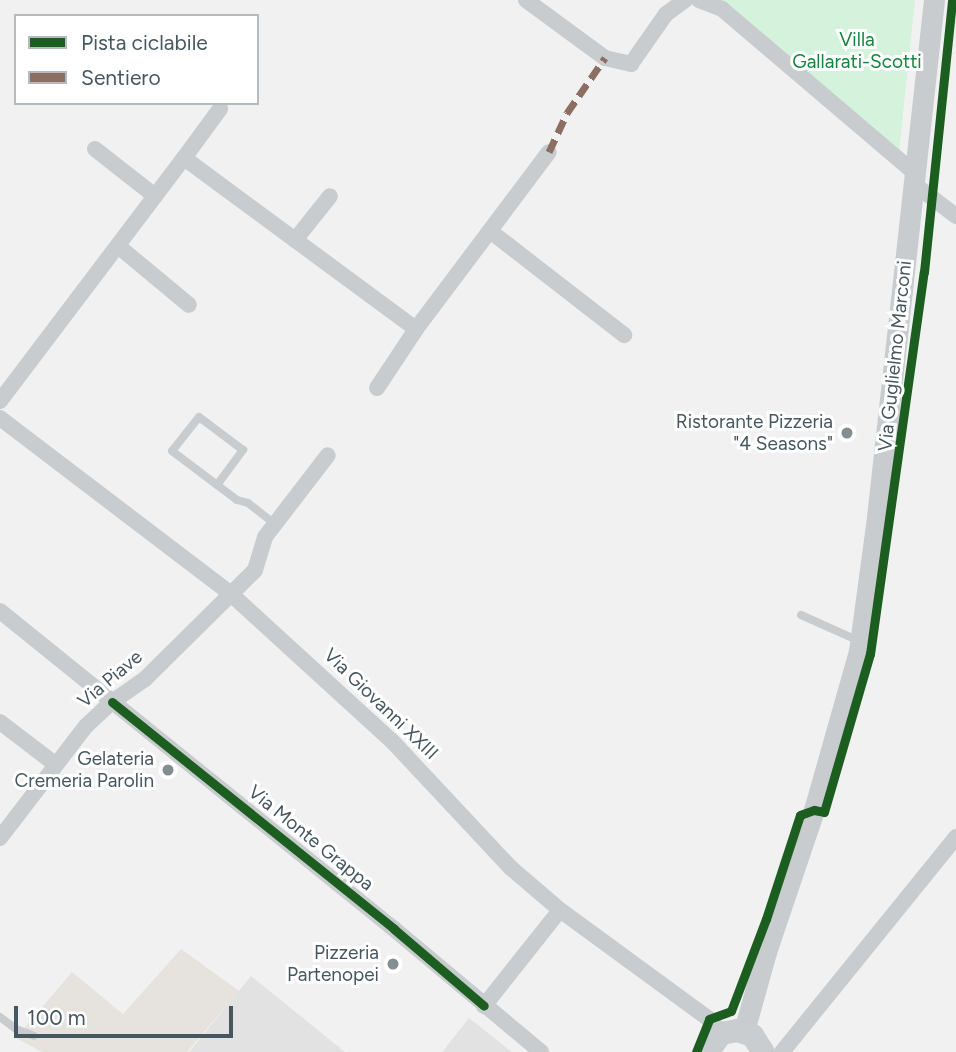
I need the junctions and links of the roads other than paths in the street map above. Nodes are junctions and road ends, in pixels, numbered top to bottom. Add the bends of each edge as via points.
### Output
1 (526, 0) edge
2 (685, 0) edge
3 (699, 0) edge
4 (934, 0) edge
5 (220, 109) dead end
6 (95, 149) dead end
7 (549, 152) dead end
8 (184, 158) junction
9 (915, 178) junction
10 (155, 196) junction
11 (330, 196) dead end
12 (956, 216) edge
13 (490, 231) junction
14 (295, 240) junction
15 (121, 242) junction
16 (189, 305) dead end
17 (416, 329) junction
18 (624, 335) dead end
19 (377, 388) dead end
20 (0, 401) edge
21 (0, 418) edge
22 (328, 455) dead end
23 (217, 485) junction
24 (275, 524) junction
25 (232, 595) junction
26 (0, 611) edge
27 (801, 615) dead end
28 (860, 641) junction
29 (112, 702) junction
30 (0, 722) edge
31 (55, 764) junction
32 (956, 837) edge
33 (0, 838) edge
34 (561, 911) junction
35 (484, 1006) junction
36 (0, 1017) edge
37 (733, 1032) junction
38 (34, 1036) dead end
39 (541, 1052) edge
40 (707, 1052) edge
41 (763, 1052) edge
42 (782, 1052) edge

1 - 2 street via 605,58 631,64 666,14
3 - 9 street via 722,9
4 - 9 street, Via Guglielmo Marconi
5 - 8 street
6 - 10 street
7 - 13 street
8 - 10 street
8 - 14 street
9 - 12 street
9 - 28 street, Via Guglielmo Marconi
10 - 15 street
11 - 14 street
13 - 17 street
13 - 18 street
14 - 17 street
15 - 16 street
15 - 20 street
17 - 19 street
21 - 25 street, Via Giovanni XXIII
22 - 24 street, Via Piave
23 - 23 lane via 172,451 198,417 243,450
23 - 24 lane
24 - 25 street, Via Piave via 265,537 255,570
25 - 29 street, Via Piave via 145,679
25 - 34 street, Via Giovanni XXIII via 392,741 511,868
26 - 29 street, Via Monte Grappa
27 - 28 lane
28 - 37 street, Via Guglielmo Marconi via 814,810
29 - 31 street, Via Piave
29 - 35 street, Via Monte Grappa
30 - 31 street
31 - 33 street, Via Piave
32 - 42 street
34 - 35 street
34 - 37 street, Via Giovanni XXIII
35 - 39 street, Via Monte Grappa
36 - 38 lane
37 - 40 main road
37 - 41 main road via 758,1041

